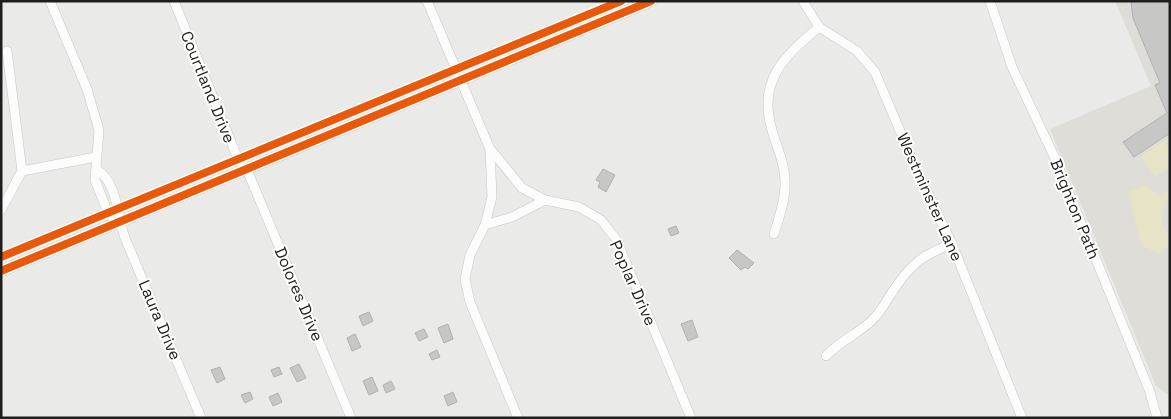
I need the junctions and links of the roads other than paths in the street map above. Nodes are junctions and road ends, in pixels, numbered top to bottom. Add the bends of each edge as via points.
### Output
1 (50, 1) edge
2 (174, 1) edge
3 (427, 1) edge
4 (651, 1) edge
5 (803, 1) edge
6 (990, 1) edge
7 (819, 27) junction
8 (7, 51) dead end
9 (461, 81) junction
10 (490, 149) junction
11 (96, 158) junction
12 (247, 170) junction
13 (22, 171) junction
14 (546, 200) junction
15 (1, 210) edge
16 (120, 223) junction
17 (485, 225) junction
18 (774, 234) dead end
19 (952, 244) junction
20 (1, 271) edge
21 (826, 356) dead end
22 (201, 418) edge
23 (350, 418) edge
24 (518, 418) edge
25 (691, 418) edge
26 (1022, 418) edge
27 (1157, 418) edge

1 - 11 street via 92,104 99,130
2 - 12 street, Courtland Drive via 238,159
3 - 9 street
4 - 9 street
5 - 7 street, Westminster Lane
6 - 27 street, Brighton Path via 1012,67 1053,154 1150,392
7 - 18 street via 788,54 770,83 771,127 786,185
7 - 19 street, Westminster Lane via 857,51 875,72
8 - 13 street
9 - 10 street
9 - 12 street
10 - 14 street, Poplar Drive via 522,188
10 - 17 street via 492,198
11 - 13 street
11 - 16 street, Laura Drive via 97,170 104,174 119,208
12 - 16 street
12 - 23 street, Dolores Drive
13 - 15 street
14 - 17 street via 512,217
14 - 25 street, Poplar Drive via 579,207 601,220 616,239
16 - 20 street
16 - 22 street, Laura Drive
17 - 24 street via 470,255 466,279 470,302
19 - 21 street via 922,257 909,268 877,315 858,332 837,343
19 - 26 street, Westminster Lane

